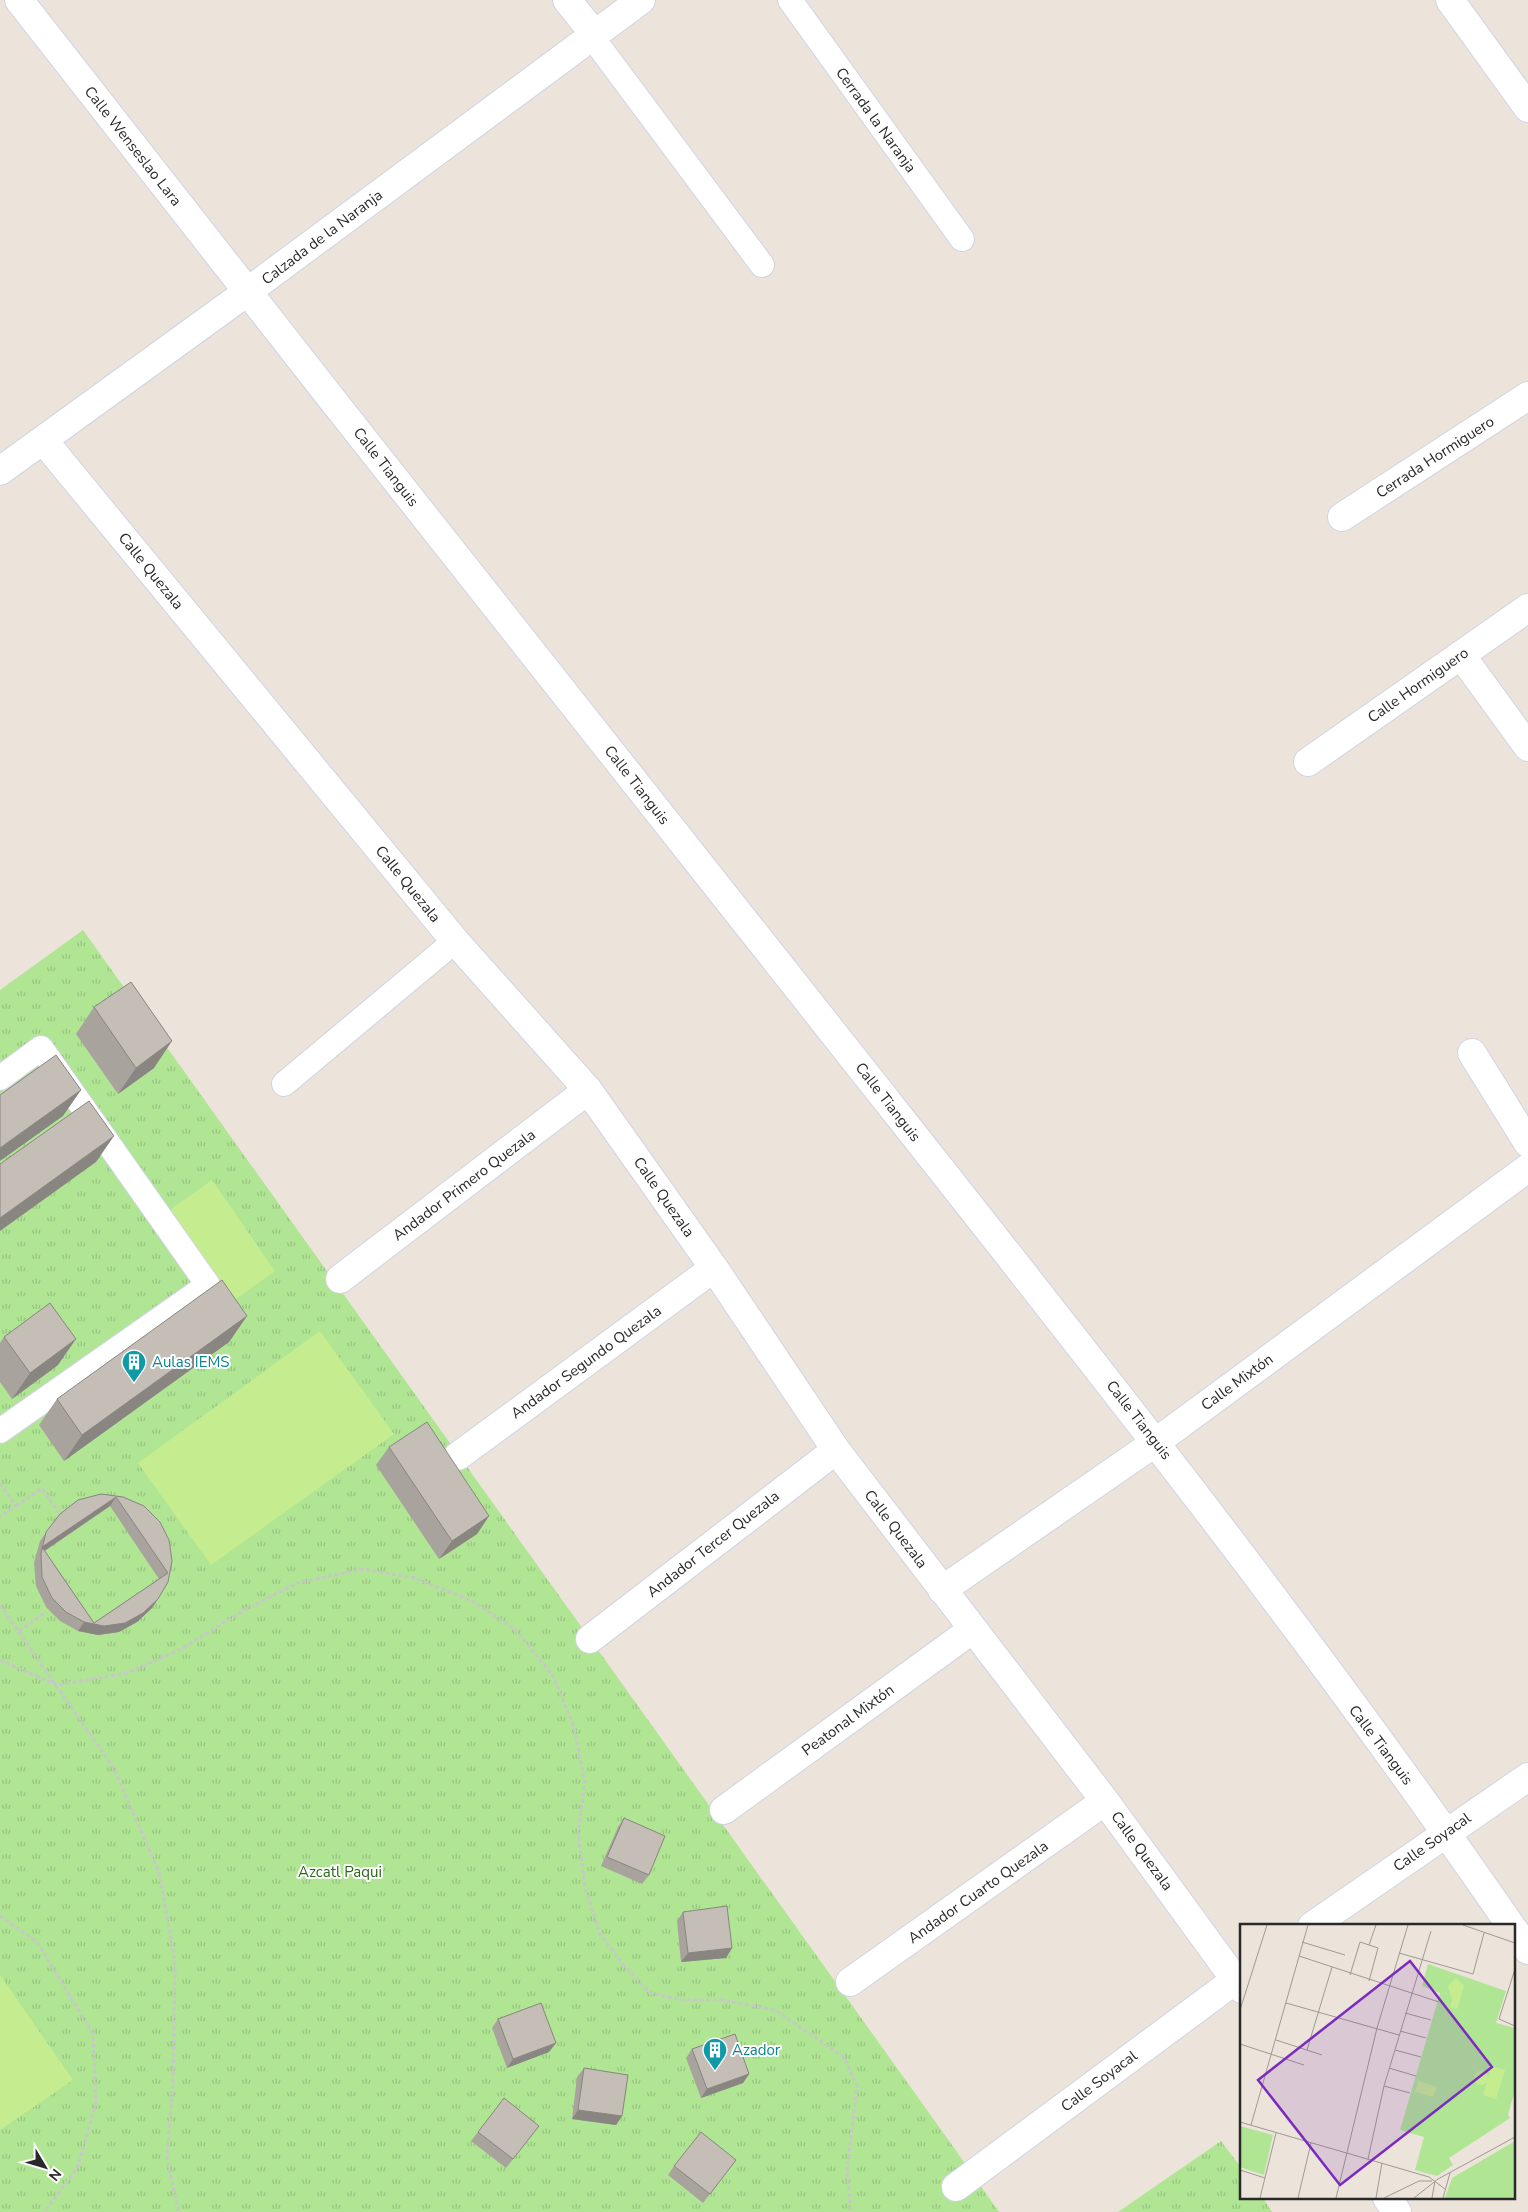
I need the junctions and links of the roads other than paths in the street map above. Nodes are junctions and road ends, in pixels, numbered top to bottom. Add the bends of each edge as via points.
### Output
1 (20, 0) edge
2 (567, 0) edge
3 (642, 0) edge
4 (790, 0) edge
5 (1450, 0) edge
6 (593, 36) junction
7 (1528, 108) edge
8 (962, 240) dead end
9 (762, 265) dead end
10 (247, 292) junction
11 (1528, 396) edge
12 (43, 440) junction
13 (0, 471) edge
14 (1342, 517) dead end
15 (1528, 608) edge
16 (1461, 655) junction
17 (1528, 747) edge
18 (1308, 762) dead end
19 (455, 941) junction
20 (1472, 1053) dead end
21 (0, 1078) edge
22 (284, 1084) dead end
23 (588, 1090) junction
24 (1528, 1143) edge
25 (1528, 1168) edge
26 (714, 1268) junction
27 (340, 1279) dead end
28 (0, 1431) edge
29 (1156, 1442) junction
30 (836, 1450) junction
31 (458, 1456) dead end
32 (942, 1590) junction
33 (973, 1629) junction
34 (590, 1639) dead end
35 (1528, 1777) edge
36 (1105, 1802) junction
37 (724, 1810) dead end
38 (1446, 1832) junction
39 (1315, 1924) edge
40 (1510, 1924) edge
41 (1516, 1933) edge
42 (1528, 1950) edge
43 (1240, 1981) edge
44 (850, 1982) dead end
45 (956, 2187) dead end
46 (1388, 2200) edge
47 (1397, 2212) edge

1 - 10 street, Calle Wenseslao Lara
2 - 6 street
3 - 6 street, Calzada de la Naranja
4 - 8 lane, Cerrada la Naranja
5 - 7 street
6 - 9 lane
6 - 10 street, Calzada de la Naranja
10 - 12 street, Calzada de la Naranja
10 - 29 street, Calle Tianguis
11 - 14 street, Cerrada Hormiguero
12 - 13 street, Calzada de la Naranja
12 - 19 street, Calle Quezala
15 - 16 street, Calle Hormiguero
16 - 17 street
16 - 18 street, Calle Hormiguero
19 - 22 lane
19 - 23 street, Calle Quezala
20 - 24 street
21 - 28 lane via 41,1048 208,1285
23 - 26 street, Calle Quezala
23 - 27 street, Andador Primero Quezala
25 - 29 street, Calle Mixtón
26 - 30 street, Calle Quezala
26 - 31 street, Andador Segundo Quezala
29 - 32 street, Calle Mixtón
29 - 38 street, Calle Tianguis
30 - 32 street, Calle Quezala
30 - 34 street, Andador Tercer Quezala
32 - 33 street, Calle Quezala
33 - 36 street, Calle Quezala
33 - 37 street, Peatonal Mixtón
35 - 38 street, Calle Soyacal
36 - 43 street, Calle Quezala
36 - 44 street, Andador Cuarto Quezala
38 - 39 street, Calle Soyacal
38 - 40 street, Calle Tianguis
41 - 42 street
43 - 45 street, Calle Soyacal
46 - 47 street

